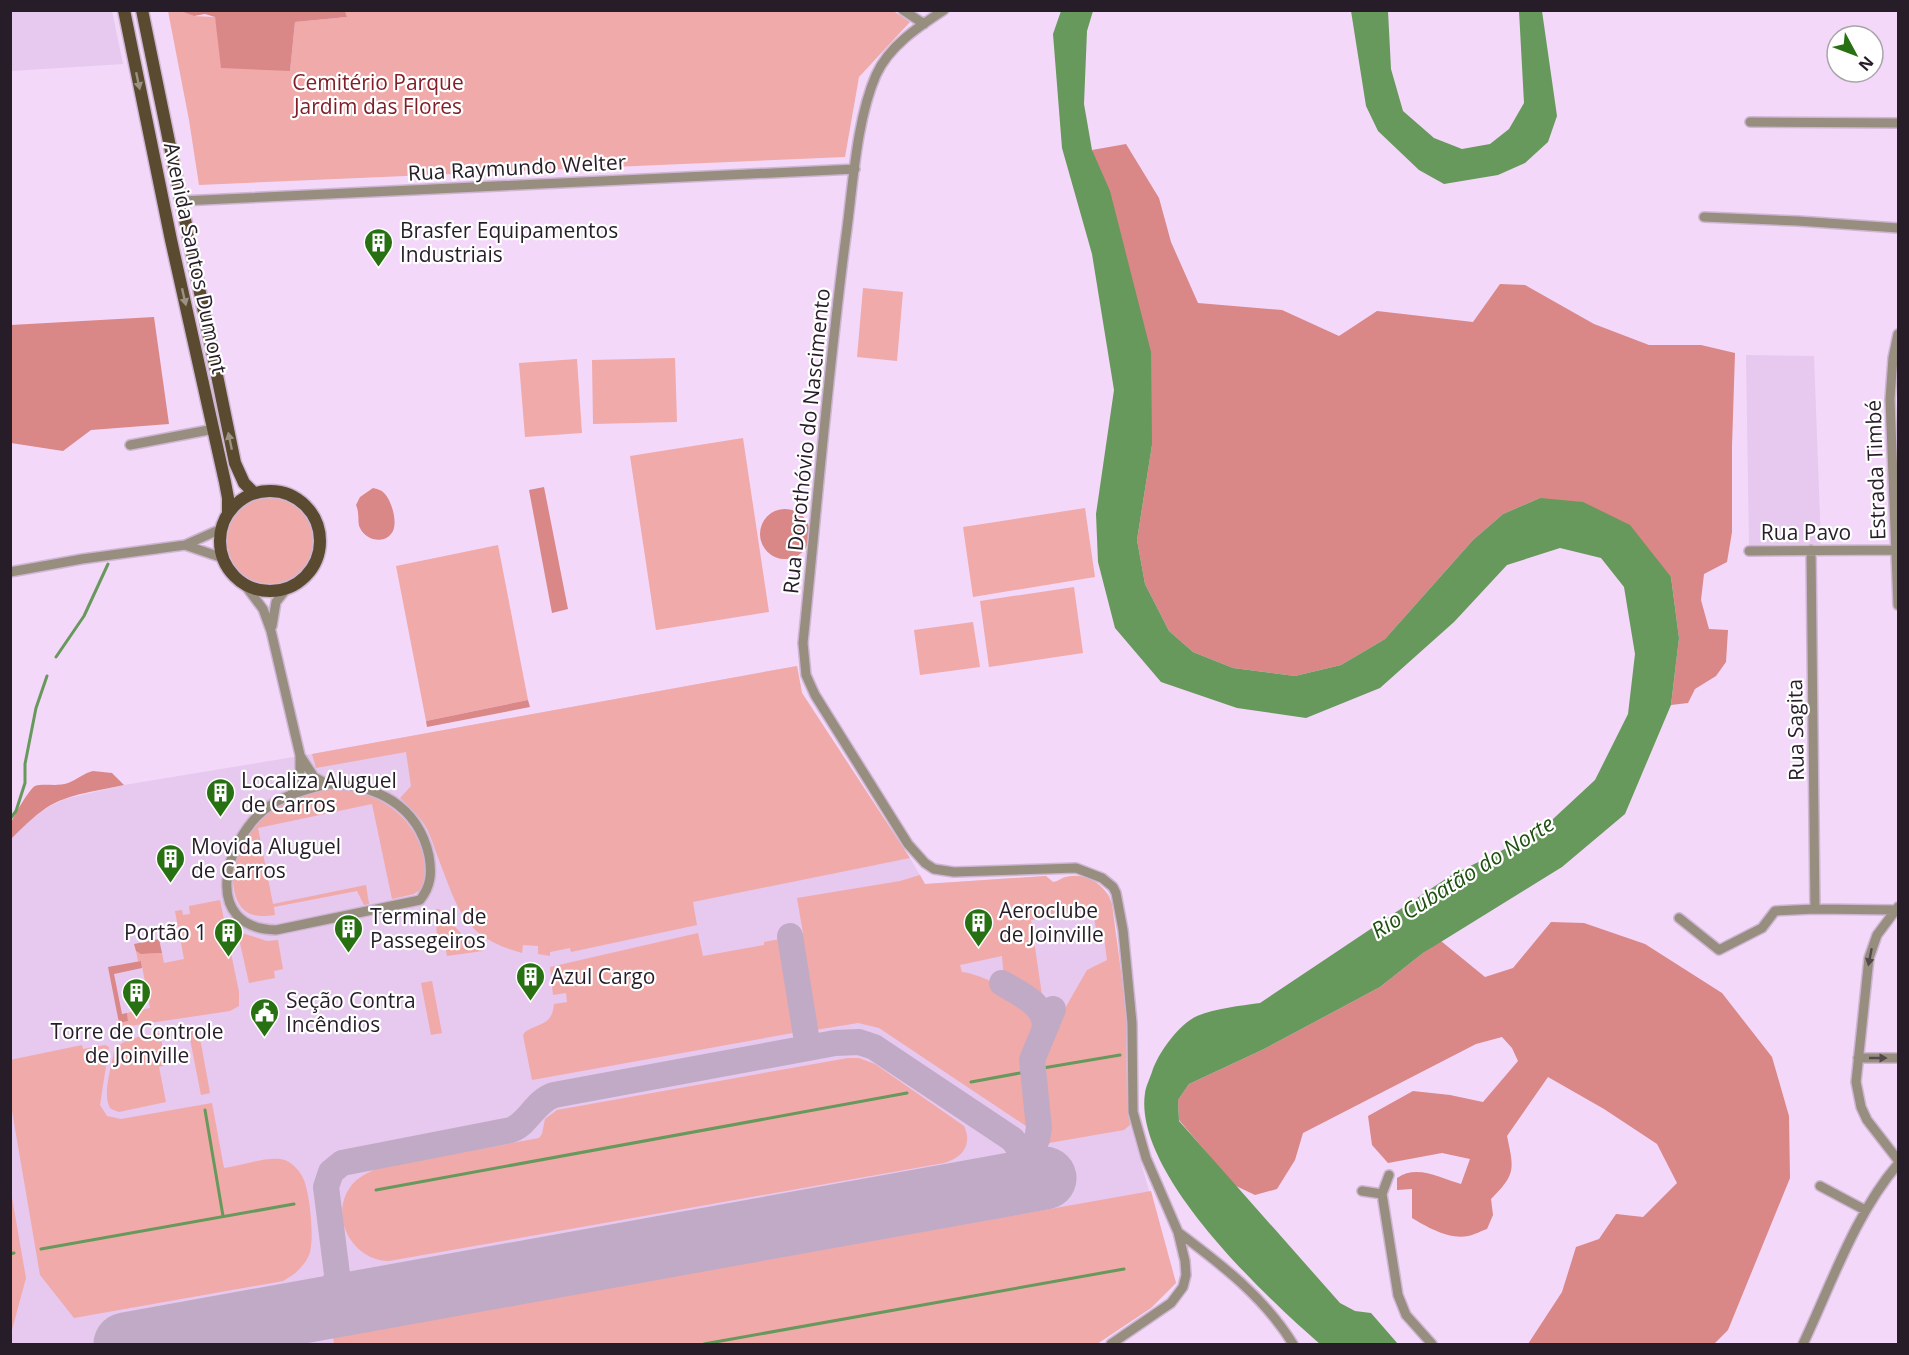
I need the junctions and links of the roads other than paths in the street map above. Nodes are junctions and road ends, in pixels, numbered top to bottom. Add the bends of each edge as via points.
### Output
1 (903, 10) edge
2 (944, 10) edge
3 (143, 16) edge
4 (125, 17) edge
5 (924, 24) junction
6 (1750, 122) dead end
7 (1899, 123) edge
8 (855, 169) junction
9 (181, 201) junction
10 (1704, 217) dead end
11 (1899, 228) edge
12 (1899, 334) edge
13 (1896, 358) edge
14 (214, 429) junction
15 (130, 445) dead end
16 (254, 493) junction
17 (228, 514) junction
18 (221, 529) junction
19 (185, 545) junction
20 (1811, 550) junction
21 (1897, 550) edge
22 (1749, 551) dead end
23 (223, 558) junction
24 (10, 572) edge
25 (245, 585) junction
26 (287, 588) junction
27 (1899, 605) edge
28 (272, 631) junction
29 (300, 755) junction
30 (327, 784) junction
31 (292, 793) junction
32 (1815, 909) junction
33 (1897, 909) edge
34 (1679, 918) dead end
35 (1858, 1058) junction
36 (1899, 1058) edge
37 (1899, 1162) edge
38 (1389, 1175) dead end
39 (1820, 1186) dead end
40 (1362, 1191) dead end
41 (1382, 1194) junction
42 (1865, 1210) junction
43 (1178, 1232) junction
44 (1111, 1344) edge
45 (1293, 1344) edge
46 (1432, 1344) edge
47 (1803, 1344) edge

1 - 5 street
2 - 5 street, Rua Dorothóvio do Nascimento
3 - 4 main road via 138,27
3 - 9 main road, Avenida Santos Dumont
4 -> 14 main road, Avenida Santos Dumont
5 - 8 street, Rua Dorothóvio do Nascimento via 896,46 877,74 865,109
6 - 7 street
8 - 9 street, Rua Raymundo Welter
8 - 43 street, Rua Dorothóvio do Nascimento via 803,643 806,675 878,796 925,863 934,869 954,872 1076,868 1093,873 1113,887 1119,901 1132,1023 1133,1112 1146,1158
16 -> 9 main road, Avenida Santos Dumont via 244,483 235,463
10 - 11 street
12 - 13 street, Estrada Timbé
13 - 21 street, Estrada Timbé via 1890,399
14 - 15 street
14 - 17 main road, Avenida Santos Dumont
16 - 17 main road via 239,501
16 - 26 main road via 270,490 293,496 311,511 318,525 318,557 300,581
17 - 18 main road
18 - 19 street
18 - 23 main road
19 - 23 street
19 - 24 street
20 - 21 street, Rua Pavo
20 - 22 street, Rua Pavo
20 - 32 street, Rua Sagita
21 - 27 street, Estrada Timbé
23 - 25 main road via 232,575
25 - 26 main road via 259,590
25 - 28 street via 263,609
26 - 28 street via 276,602
28 - 29 street
29 - 30 street via 314,777
29 - 31 street via 300,772
30 - 31 street
30 - 31 street via 368,789 406,811 426,841 431,864 431,880 420,900 276,930 243,921 226,892 229,861 256,818
32 - 33 street
32 - 34 street via 1775,911 1762,928 1719,950
33 -> 35 street via 1872,946
35 -> 36 street
35 - 37 street via 1856,1082 1861,1107
37 - 42 street
38 - 41 street
39 - 42 street
40 - 41 street
41 - 46 street via 1401,1305
42 - 47 street
43 - 44 street via 1186,1275 1178,1296
43 - 45 street via 1250,1290

